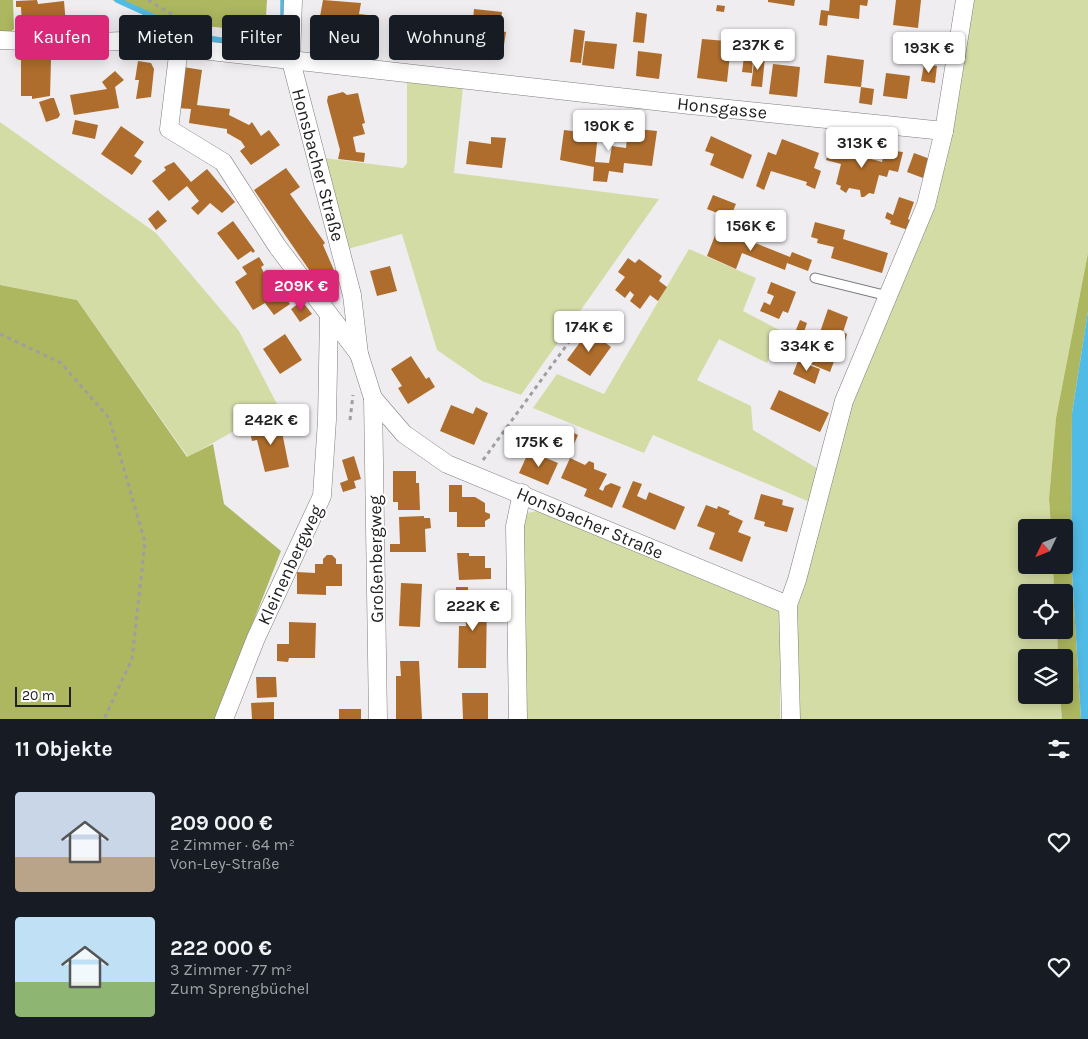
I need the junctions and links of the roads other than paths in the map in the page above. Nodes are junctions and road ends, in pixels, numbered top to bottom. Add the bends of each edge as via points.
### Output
1 (293, 0) edge
2 (965, 0) edge
3 (0, 40) edge
4 (119, 41) edge
5 (212, 51) edge
6 (177, 60) edge
7 (291, 61) junction
8 (944, 131) junction
9 (815, 278) dead end
10 (888, 296) junction
11 (329, 315) junction
12 (358, 354) junction
13 (372, 398) junction
14 (522, 493) junction
15 (788, 605) junction
16 (224, 719) edge
17 (378, 719) edge
18 (518, 719) edge
19 (791, 719) edge

1 - 7 street, Honsbacher Straße
2 - 8 street
3 - 4 street, Honsgasse
5 - 7 street, Honsgasse
6 - 11 street via 169,129 223,162 277,246
7 - 8 street, Honsgasse
7 - 12 street, Honsbacher Straße via 352,295
8 - 10 street via 926,205
9 - 10 lane
10 - 15 street via 844,401
11 - 12 street
11 - 16 street, Kleinenbergweg via 322,496 256,638
12 - 13 street, Honsbacher Straße
13 - 14 street, Honsbacher Straße via 404,434 447,464
13 - 17 street, Großenbergweg
14 - 15 street, Honsbacher Straße via 674,560
14 - 18 street via 515,526
15 - 19 street

